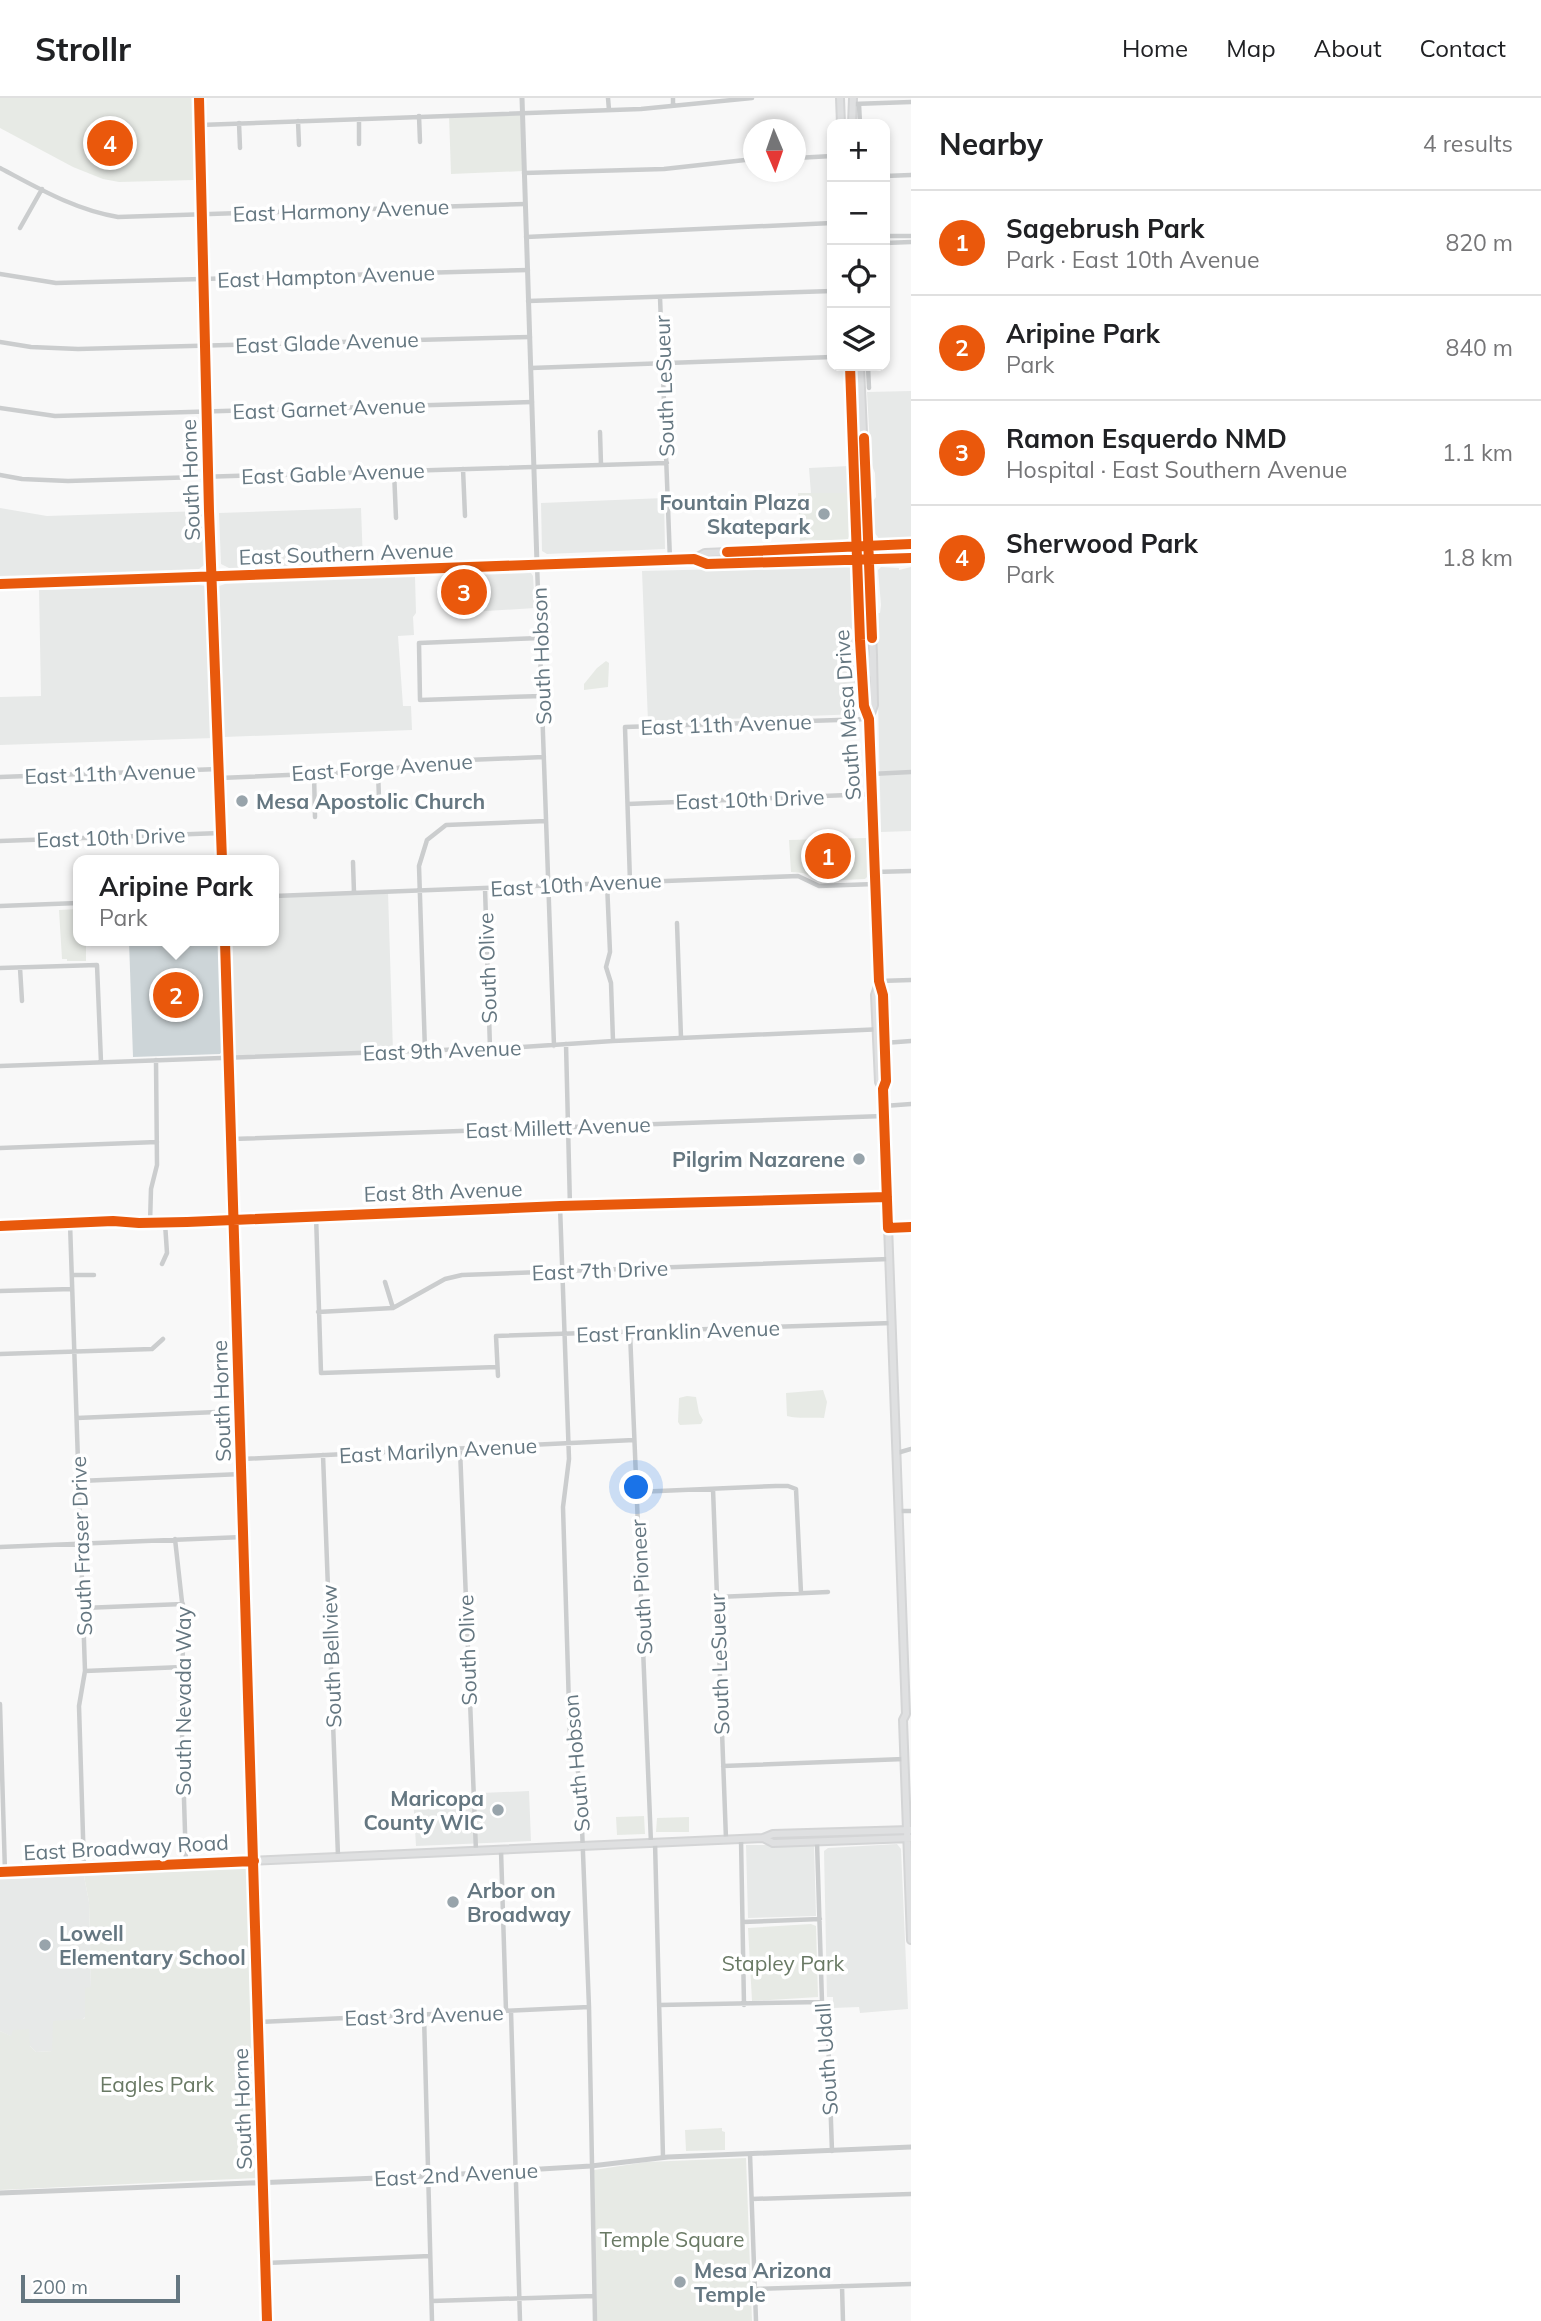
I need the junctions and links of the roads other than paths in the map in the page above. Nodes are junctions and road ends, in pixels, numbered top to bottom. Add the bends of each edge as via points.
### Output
1 (199, 98) edge
2 (522, 98) edge
3 (608, 98) edge
4 (673, 98) edge
5 (738, 98) edge
6 (752, 98) edge
7 (840, 98) edge
8 (855, 102) edge
9 (911, 102) edge
10 (673, 106) junction
11 (609, 110) junction
12 (523, 112) junction
13 (419, 116) junction
14 (359, 119) junction
15 (841, 119) edge
16 (298, 121) junction
17 (239, 123) junction
18 (200, 125) junction
19 (420, 142) dead end
20 (359, 144) dead end
21 (299, 145) dead end
22 (240, 148) dead end
23 (827, 156) edge
24 (806, 157) edge
25 (743, 160) edge
26 (0, 168) edge
27 (524, 173) junction
28 (911, 175) edge
29 (890, 176) edge
30 (42, 189) junction
31 (525, 204) junction
32 (202, 214) junction
33 (827, 223) edge
34 (20, 228) dead end
35 (890, 236) edge
36 (911, 236) edge
37 (526, 237) junction
38 (911, 242) edge
39 (890, 243) edge
40 (528, 270) junction
41 (0, 274) edge
42 (204, 280) junction
43 (827, 291) edge
44 (660, 297) junction
45 (528, 301) junction
46 (530, 337) junction
47 (0, 342) edge
48 (206, 345) junction
49 (827, 357) edge
50 (663, 363) junction
51 (531, 368) junction
52 (850, 371) edge
53 (860, 371) edge
54 (868, 371) edge
55 (869, 388) dead end
56 (532, 401) junction
57 (0, 408) edge
58 (207, 412) junction
59 (600, 432) dead end
60 (667, 463) junction
61 (601, 465) junction
62 (534, 468) junction
63 (463, 469) junction
64 (394, 471) junction
65 (0, 475) edge
66 (209, 477) junction
67 (465, 516) dead end
68 (396, 518) dead end
69 (911, 544) edge
70 (869, 545) junction
71 (857, 546) junction
72 (780, 549) junction
73 (911, 558) edge
74 (694, 559) junction
75 (670, 560) junction
76 (870, 560) junction
77 (857, 561) junction
78 (726, 563) junction
79 (537, 564) junction
80 (213, 577) junction
81 (0, 584) edge
82 (860, 628) junction
83 (540, 638) junction
84 (874, 677) junction
85 (542, 696) junction
86 (869, 719) junction
87 (544, 757) junction
88 (219, 769) junction
89 (378, 771) junction
90 (911, 772) edge
91 (314, 773) junction
92 (871, 774) junction
93 (0, 776) edge
94 (220, 778) junction
95 (872, 794) junction
96 (379, 799) dead end
97 (628, 804) junction
98 (315, 817) dead end
99 (546, 821) junction
100 (221, 833) junction
101 (0, 841) edge
102 (222, 855) edge
103 (353, 862) dead end
104 (911, 871) edge
105 (875, 872) junction
106 (630, 882) junction
107 (607, 883) junction
108 (875, 884) junction
109 (549, 885) junction
110 (485, 888) junction
111 (419, 891) junction
112 (354, 893) junction
113 (279, 897) edge
114 (73, 903) edge
115 (0, 906) edge
116 (677, 923) dead end
117 (225, 946) edge
118 (0, 968) edge
119 (20, 968) junction
120 (911, 980) edge
121 (879, 981) junction
122 (22, 1001) dead end
123 (881, 1030) junction
124 (681, 1038) junction
125 (613, 1041) junction
126 (911, 1041) edge
127 (565, 1043) junction
128 (881, 1043) junction
129 (554, 1046) junction
130 (490, 1048) junction
131 (425, 1051) junction
132 (228, 1058) junction
133 (156, 1060) junction
134 (101, 1062) junction
135 (0, 1066) edge
136 (911, 1104) edge
137 (884, 1106) junction
138 (884, 1116) junction
139 (568, 1127) junction
140 (232, 1139) junction
141 (157, 1142) junction
142 (0, 1148) edge
143 (887, 1197) junction
144 (560, 1206) junction
145 (570, 1207) junction
146 (316, 1215) junction
147 (234, 1219) junction
148 (70, 1223) junction
149 (150, 1223) junction
150 (165, 1223) junction
151 (0, 1226) edge
152 (911, 1227) edge
153 (888, 1228) junction
154 (889, 1259) junction
155 (162, 1264) dead end
156 (562, 1271) junction
157 (72, 1275) junction
158 (94, 1275) dead end
159 (384, 1282) dead end
160 (72, 1289) junction
161 (0, 1291) edge
162 (393, 1308) junction
163 (318, 1312) junction
164 (892, 1323) junction
165 (630, 1332) junction
166 (565, 1335) junction
167 (163, 1339) dead end
168 (74, 1352) junction
169 (0, 1354) edge
170 (431, 1360) dead end
171 (498, 1367) junction
172 (432, 1370) junction
173 (498, 1376) dead end
174 (240, 1411) junction
175 (77, 1418) junction
176 (634, 1440) junction
177 (569, 1443) junction
178 (460, 1448) junction
179 (911, 1449) edge
180 (897, 1453) junction
181 (323, 1455) junction
182 (242, 1458) junction
183 (243, 1474) junction
184 (79, 1480) junction
185 (713, 1489) junction
186 (636, 1492) junction
187 (899, 1511) junction
188 (911, 1511) edge
189 (244, 1537) junction
190 (175, 1539) junction
191 (80, 1544) junction
192 (0, 1547) edge
193 (828, 1591) dead end
194 (801, 1593) junction
195 (717, 1597) junction
196 (183, 1604) junction
197 (83, 1608) junction
198 (183, 1667) junction
199 (908, 1670) edge
200 (85, 1671) junction
201 (0, 1704) edge
202 (909, 1717) edge
203 (904, 1759) junction
204 (723, 1766) junction
205 (909, 1834) edge
206 (763, 1838) junction
207 (726, 1839) junction
208 (741, 1839) junction
209 (653, 1842) junction
210 (817, 1842) junction
211 (583, 1846) junction
212 (500, 1850) junction
213 (475, 1851) junction
214 (338, 1856) junction
215 (254, 1861) junction
216 (186, 1864) junction
217 (83, 1868) junction
218 (3, 1872) edge
219 (820, 1919) junction
220 (743, 1922) junction
221 (911, 1940) edge
222 (822, 2003) junction
223 (659, 2005) junction
224 (744, 2005) junction
225 (589, 2007) junction
226 (509, 2011) junction
227 (424, 2015) junction
228 (258, 2022) junction
229 (911, 2147) edge
230 (832, 2151) junction
231 (750, 2154) junction
232 (663, 2157) junction
233 (591, 2166) junction
234 (516, 2171) junction
235 (428, 2176) junction
236 (263, 2182) junction
237 (0, 2193) edge
238 (911, 2194) edge
239 (752, 2199) junction
240 (430, 2256) junction
241 (266, 2263) junction
242 (911, 2284) edge
243 (842, 2286) junction
244 (755, 2289) junction
245 (594, 2296) junction
246 (519, 2298) junction
247 (432, 2301) junction
248 (267, 2321) edge
249 (432, 2321) edge
250 (520, 2321) edge
251 (595, 2321) edge
252 (756, 2321) edge
253 (843, 2321) edge

1 - 18 street, South Horne
2 - 12 street, South Hobson
3 - 11 street
4 - 10 street
5 - 6 street
5 - 10 street
7 - 15 main road
8 - 9 street
10 - 11 street
11 - 12 street
12 - 13 street
12 - 27 street, South Hobson
13 - 14 street
13 - 19 street
14 - 16 street
14 - 20 street
16 - 17 street
16 - 21 street
17 - 18 street
17 - 22 street
18 - 32 street, South Horne
23 - 24 street
25 - 27 street via 664,169
26 - 30 street, East Harmony Avenue
27 - 31 street, South Hobson
28 - 29 street
30 - 32 street, East Harmony Avenue via 104,214
30 - 34 street
31 - 32 street, East Harmony Avenue
31 - 37 street, South Hobson
32 - 42 street, South Horne
33 - 37 street
35 - 36 street
37 - 40 street, South Hobson
38 - 39 street
40 - 42 street, East Hampton Avenue
40 - 45 street, South Hobson
41 - 42 street, East Hampton Avenue via 56,283
42 - 48 street, South Horne
43 - 44 street
44 - 45 street
44 - 50 street, South LeSueur
45 - 46 street, South Hobson
46 - 48 street, East Glade Avenue
46 - 51 street, South Hobson
47 - 48 street, East Glade Avenue via 78,349
48 - 58 street, South Horne
49 - 50 street
50 - 51 street
50 - 60 street, South LeSueur
51 - 56 street, South Hobson
52 - 71 main road, South Mesa Drive
53 - 70 main road, South Mesa Drive
54 - 55 street
56 - 58 street, East Garnet Avenue
56 - 62 street, South Hobson
57 - 58 street, East Garnet Avenue via 55,416
58 - 66 street, South Horne
59 - 61 street
60 - 61 street, East Gable Avenue
60 - 75 street, South LeSueur
61 - 62 street, East Gable Avenue
62 - 63 street, East Gable Avenue
62 - 79 street, South Hobson
63 - 64 street, East Gable Avenue
63 - 67 street
64 - 66 street, East Gable Avenue
64 - 68 street
65 - 66 street, East Gable Avenue via 68,481
66 - 80 street, South Horne
69 - 70 main road, East Southern Avenue
70 - 71 main road, East Southern Avenue
70 - 76 main road, South Mesa Drive
71 - 72 main road, East Southern Avenue
71 - 77 main road, South Mesa Drive
72 - 74 main road, East Southern Avenue via 705,553
72 - 78 main road
73 - 76 main road, East Southern Avenue
74 - 75 main road, East Southern Avenue
74 - 78 main road, East Southern Avenue
75 - 79 main road, East Southern Avenue
76 - 77 main road, East Southern Avenue
76 - 84 main road, South Mesa Drive
77 - 78 main road, East Southern Avenue
77 - 82 main road, South Mesa Drive
79 - 80 main road, East Southern Avenue
79 - 83 street, South Hobson
80 - 81 main road, East Southern Avenue
80 - 88 street, South Horne
82 - 84 main road
82 - 86 main road, South Mesa Drive via 864,706
83 - 85 street, South Hobson
83 - 85 street via 419,643 419,672 420,700
84 - 86 main road, South Mesa Drive
85 - 87 street, South Hobson
86 - 92 main road, South Mesa Drive
86 - 97 street, East 11th Avenue via 625,727
87 - 89 street, East Forge Avenue via 442,761
87 - 99 street, South Hobson
88 - 93 street, East 11th Avenue
88 - 94 street, South Horne
89 - 91 street, East Forge Avenue
89 - 96 street
90 - 92 street
91 - 94 street, East Forge Avenue
91 - 98 street
92 - 95 main road, South Mesa Drive
94 - 100 street, South Horne
95 - 97 street, East 10th Drive
95 - 105 main road, South Mesa Drive
97 - 106 street
99 - 109 street, South Hobson
99 - 111 street via 446,825 427,840 422,852
100 - 101 street, East 10th Drive
100 - 102 street, South Horne
103 - 112 street
104 - 105 street
105 - 108 main road, South Mesa Drive
106 - 107 street, East 10th Avenue
106 - 108 street, East 10th Avenue via 799,876 819,886
107 - 109 street, East 10th Avenue
107 - 125 street via 610,952 606,967
108 - 121 main road, South Mesa Drive
109 - 110 street, East 10th Avenue
109 - 129 street, South Hobson
110 - 111 street, East 10th Avenue
110 - 130 street, South Olive
111 - 112 street, East 10th Avenue
111 - 131 street
112 - 113 street, East 10th Avenue
114 - 115 street
116 - 124 street
117 - 132 street, South Horne
118 - 119 street
119 - 122 street
119 - 134 street via 97,965
120 - 121 street
121 - 123 main road, South Mesa Drive via 875,995
123 - 124 street, East 9th Avenue
123 - 128 main road, South Mesa Drive
124 - 125 street, East 9th Avenue
125 - 127 street, East 9th Avenue
126 - 128 street
127 - 129 street, East 9th Avenue
127 - 139 street
128 - 137 main road, South Mesa Drive via 879,1082
129 - 130 street, East 9th Avenue
130 - 131 street, East 9th Avenue
131 - 132 street, East 9th Avenue
132 - 133 street, East 9th Avenue
132 - 140 street, South Horne
133 - 134 street, East 9th Avenue
133 - 141 street
134 - 135 street, East 9th Avenue
136 - 137 street
137 - 138 main road, South Mesa Drive
138 - 139 street, East Millett Avenue
138 - 143 main road, South Mesa Drive
139 - 140 street, East Millett Avenue
139 - 145 street
140 - 147 street, South Horne
141 - 142 street
141 - 149 street
143 - 145 street, East 8th Avenue
143 - 153 main road, South Mesa Drive
144 - 145 street, East 8th Avenue
144 - 146 street, East 8th Avenue
144 - 156 street, South Hobson
146 - 147 street, East 8th Avenue
146 - 163 street
147 - 150 street, East 8th Avenue
147 - 174 street, South Horne
148 - 149 street, East 8th Avenue
148 - 151 street, East 8th Avenue
148 - 157 street, South Fraser Drive
149 - 150 street, East 8th Avenue
150 - 155 street via 167,1253
152 - 153 street
153 - 154 main road, South Mesa Drive
154 - 156 street, East 7th Drive
154 - 164 main road, South Mesa Drive
156 - 162 street, East 7th Drive via 454,1276
156 - 166 street, South Hobson
157 - 158 street
157 - 160 street, South Fraser Drive
159 - 162 street
160 - 161 street
160 - 168 street, South Fraser Drive
162 - 163 street, East 7th Drive
163 - 172 street via 321,1373
164 - 165 street, East Franklin Avenue
164 - 180 main road, South Mesa Drive
165 - 166 street, East Franklin Avenue
165 - 176 street, South Pioneer
166 - 171 street, East Franklin Avenue via 496,1336
166 - 177 street, South Hobson
167 - 168 street via 152,1349
168 - 169 street
168 - 175 street, South Fraser Drive
170 - 172 street
171 - 172 street
171 - 173 street, East Franklin Avenue
174 - 175 street
174 - 182 street, South Horne
175 - 184 street, South Fraser Drive
176 - 177 street, East Marilyn Avenue
176 - 186 street, South Pioneer
177 - 178 street, East Marilyn Avenue
177 - 211 street, South Hobson via 563,1507 570,1740 581,1787
178 - 181 street, East Marilyn Avenue
178 - 213 street, South Olive
179 - 180 street
180 - 187 main road, South Mesa Drive
181 - 182 street, East Marilyn Avenue
181 - 214 street, South Bellview
182 - 183 street, South Horne
183 - 184 street
183 - 189 street, South Horne
184 - 191 street, South Fraser Drive
185 - 186 street
185 - 194 street via 796,1489
185 - 195 street, South LeSueur
186 - 209 street, South Pioneer
187 - 188 street
187 - 199 main road, South Mesa Drive
189 - 190 street
189 - 215 street, South Horne
190 - 191 street
190 - 196 street, South Nevada Way
191 - 192 street
191 - 197 street, South Fraser Drive
193 - 194 street
194 - 195 street
195 - 204 street, South LeSueur
196 - 197 street
196 - 198 street, South Nevada Way
197 - 200 street, South Fraser Drive
198 - 200 street
198 - 216 street, South Nevada Way
199 - 202 main road, South Mesa Drive
200 - 217 street, South Fraser Drive via 79,1706
201 - 218 street
202 - 203 main road, South Mesa Drive via 903,1720
203 - 204 street
203 - 205 main road, South Mesa Drive
204 - 207 street, South LeSueur
205 - 206 main road, East Broadway Road
205 - 210 main road, East Broadway Road
205 - 221 main road, South Mesa Drive
206 - 208 main road, East Broadway Road
206 - 210 main road, East Broadway Road via 772,1843
207 - 208 main road, East Broadway Road
207 - 209 main road, East Broadway Road
208 - 220 street
209 - 211 main road, East Broadway Road
209 - 223 street, South Pioneer
210 - 219 street, South Udall
211 - 212 main road, East Broadway Road
211 - 225 street, South Hobson
212 - 213 main road, East Broadway Road
212 - 226 street
213 - 214 main road, East Broadway Road
214 - 215 main road, East Broadway Road
215 - 216 main road, East Broadway Road
215 - 228 street, South Horne
216 - 217 main road, East Broadway Road
217 - 218 main road, East Broadway Road
219 - 220 street
219 - 222 street, South Udall
220 - 224 street
222 - 224 street
222 - 230 street, South Udall via 827,2007
223 - 224 street
223 - 232 street, South Pioneer
225 - 226 street, East 3rd Avenue
225 - 233 street, South Hobson
226 - 227 street, East 3rd Avenue
226 - 234 street
227 - 228 street, East 3rd Avenue
227 - 235 street
228 - 236 street, South Horne
229 - 230 street, East 2nd Avenue
230 - 231 street, East 2nd Avenue
231 - 232 street, East 2nd Avenue
231 - 239 street
232 - 233 street, East 2nd Avenue
233 - 234 street, East 2nd Avenue
233 - 245 street, South Hobson
234 - 235 street, East 2nd Avenue
234 - 246 street
235 - 236 street, East 2nd Avenue
235 - 240 street
236 - 237 street, East 2nd Avenue
236 - 241 street, South Horne
238 - 239 street
239 - 244 street
240 - 241 street
240 - 247 street
241 - 248 street, South Horne
242 - 243 street
243 - 244 street
243 - 253 street
244 - 252 street
245 - 246 street
245 - 251 street, South Hobson
246 - 247 street
246 - 250 street
247 - 249 street

